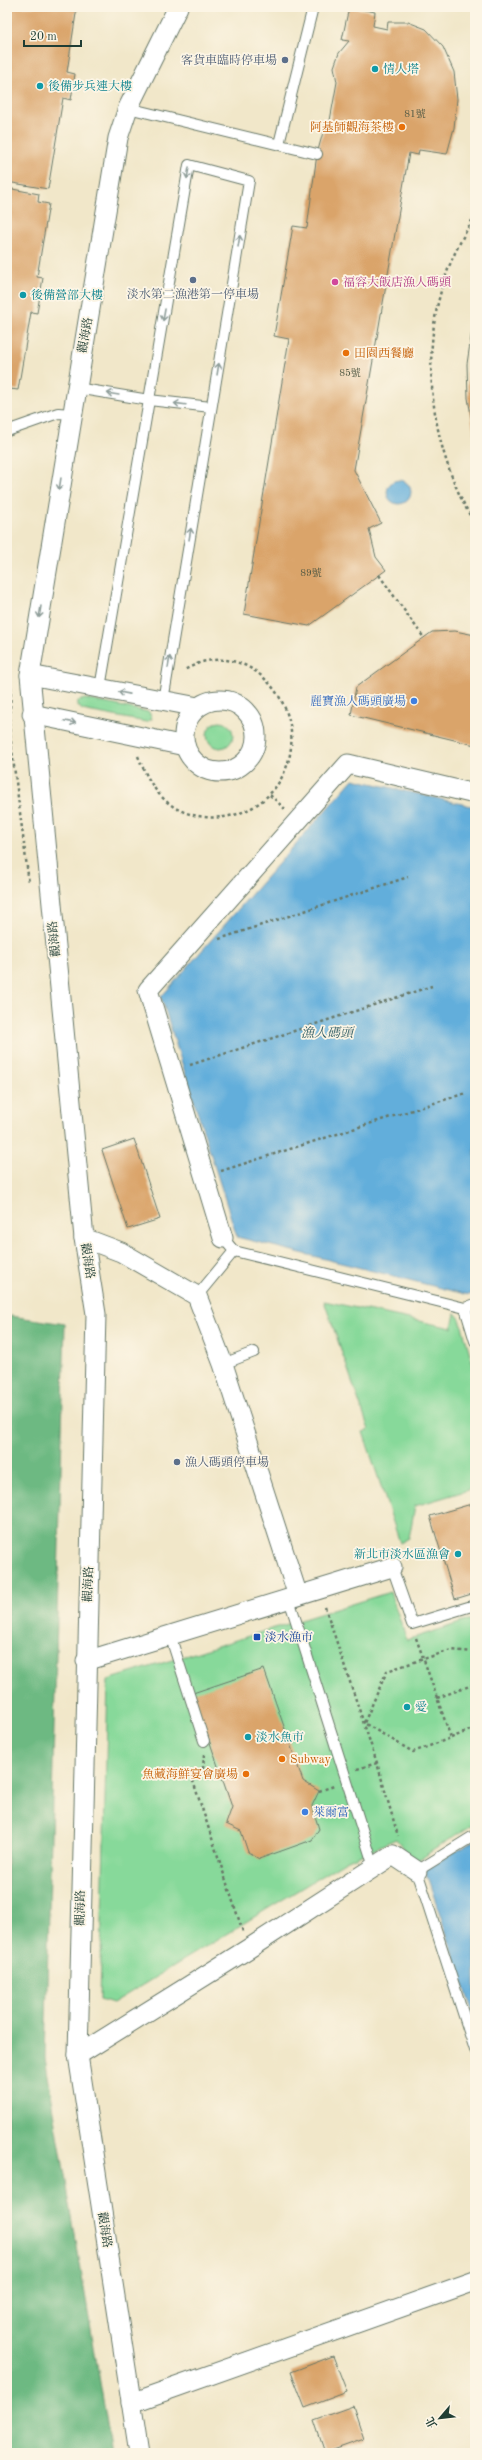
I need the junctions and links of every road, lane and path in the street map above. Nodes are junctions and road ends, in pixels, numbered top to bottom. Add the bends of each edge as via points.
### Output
1 (178, 7) edge
2 (313, 7) edge
3 (474, 7) edge
4 (475, 10) edge
5 (128, 108) junction
6 (279, 144) junction
7 (318, 154) dead end
8 (475, 215) edge
9 (76, 388) junction
10 (149, 400) junction
11 (211, 407) junction
12 (72, 414) junction
13 (7, 431) edge
14 (475, 524) edge
15 (379, 575) dead end
16 (424, 638) dead end
17 (184, 670) dead end
18 (30, 675) junction
19 (100, 688) junction
20 (163, 700) junction
21 (198, 707) junction
22 (32, 714) junction
23 (185, 746) junction
24 (138, 756) dead end
25 (475, 794) edge
26 (408, 877) dead end
27 (217, 940) dead end
28 (432, 986) dead end
29 (184, 1067) dead end
30 (466, 1093) dead end
31 (217, 1173) dead end
32 (84, 1238) junction
33 (229, 1245) junction
34 (197, 1296) junction
35 (475, 1304) edge
36 (465, 1308) junction
37 (475, 1341) edge
38 (254, 1352) dead end
39 (223, 1364) junction
40 (392, 1567) joint
41 (319, 1590) junction
42 (294, 1598) junction
43 (475, 1605) edge
44 (412, 1624) junction
45 (170, 1635) junction
46 (475, 1652) edge
47 (423, 1659) junction
48 (86, 1661) junction
49 (475, 1684) edge
50 (437, 1698) junction
51 (364, 1723) junction
52 (475, 1728) edge
53 (451, 1738) junction
54 (204, 1741) joint
55 (377, 1763) junction
56 (345, 1773) junction
57 (475, 1835) edge
58 (393, 1855) junction
59 (374, 1867) junction
60 (417, 1871) junction
61 (248, 1949) junction
62 (475, 2050) edge
63 (78, 2055) junction
64 (475, 2281) edge
65 (131, 2403) junction
66 (139, 2453) edge

1 - 5 street, 觀海路
2 - 6 lane
3 - 4 path
5 - 6 lane
5 - 9 street, 觀海路 via 118,138
6 - 7 lane
8 - 14 path via 445,278 435,320 432,362 434,406 441,447 454,486
10 -> 9 lane
9 - 12 street, 觀海路
11 -> 10 lane
11 -> 10 lane via 249,181 189,165
10 - 19 lane
20 -> 11 lane
12 - 13 lane via 58,413
12 -> 18 street, 觀海路
15 - 16 path
17 - 24 path via 206,661 230,660 265,677 278,695 288,720 291,747 285,773 270,795 247,812 220,819 192,816 167,803 148,782
18 - 19 street
18 - 22 street, 觀海路
20 -> 19 street
20 - 21 street
21 - 23 street via 187,722
21 - 23 street via 214,700 238,704 254,722 254,747 241,765 220,772 198,765
22 -> 23 street
22 - 32 street, 觀海路
25 - 33 street via 348,764 148,990
26 - 27 path
28 - 29 path
30 - 31 path
32 - 34 street via 121,1252
32 - 48 street, 觀海路 via 96,1314
33 - 34 lane
33 - 36 lane
34 - 39 street
35 - 36 lane
36 - 37 lane
38 - 39 lane
39 - 42 street
40 - 41 street
40 - 44 lane
41 - 42 street
41 - 51 path
42 - 45 street
42 - 56 lane
43 - 44 lane
44 - 47 path
45 - 48 street
45 - 54 lane
46 - 47 path via 451,1650
47 - 50 path
47 - 51 path via 387,1670
48 - 63 street, 觀海路
49 - 50 path
50 - 53 path
51 - 53 path via 413,1752
51 - 55 path
52 - 53 path
54 - 61 path via 203,1769 193,1781
55 - 56 path
55 - 58 path via 399,1842
56 - 59 lane
57 - 60 lane
58 - 59 street
58 - 60 street
59 - 61 street
60 - 62 lane
61 - 63 street
63 - 65 street, 觀海路
64 - 65 street
65 - 66 street, 觀海路

